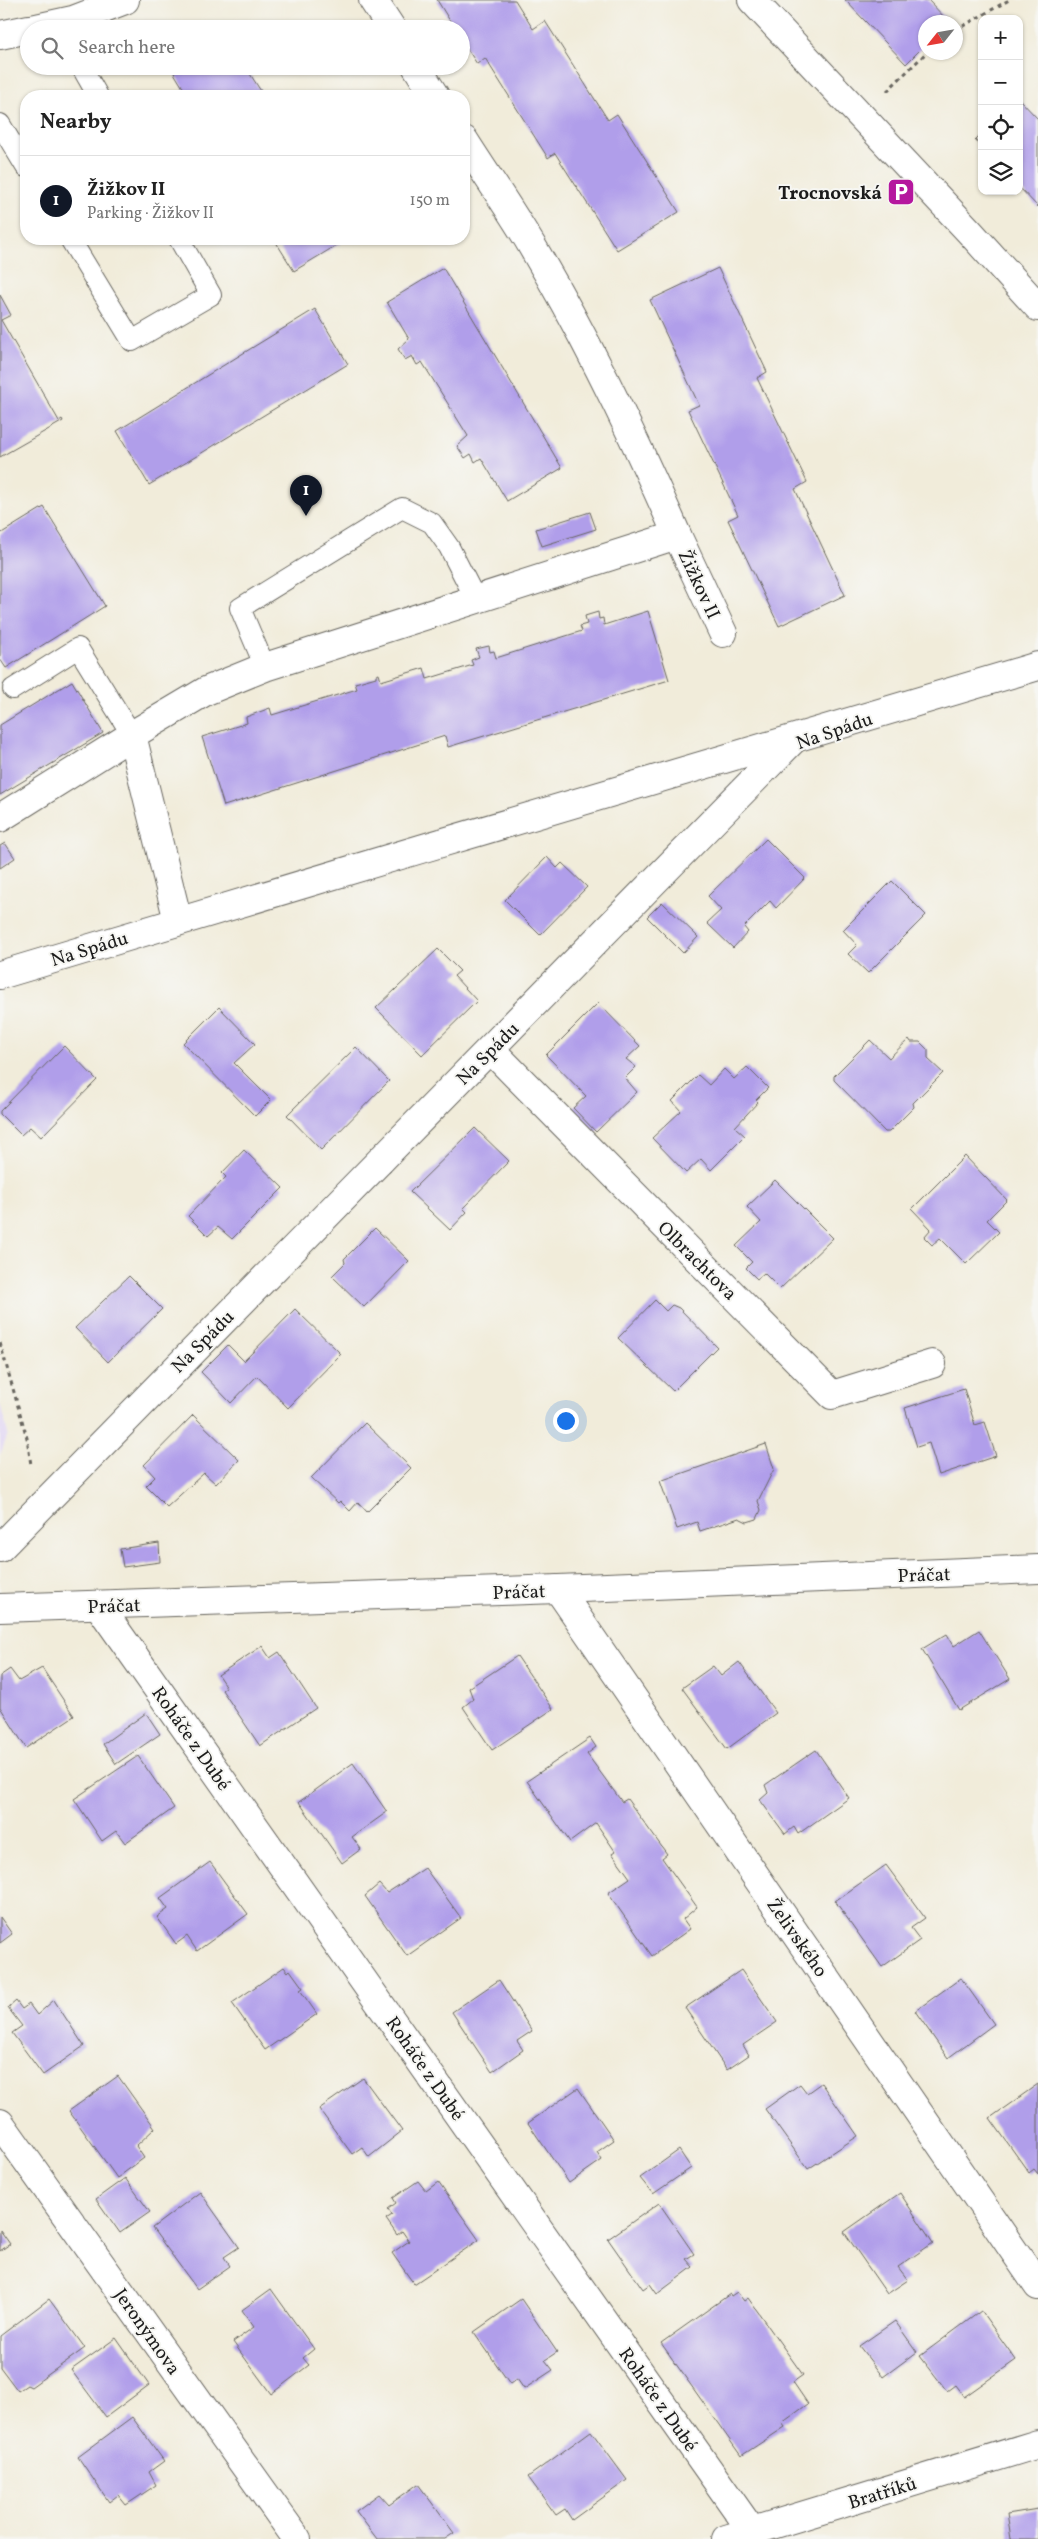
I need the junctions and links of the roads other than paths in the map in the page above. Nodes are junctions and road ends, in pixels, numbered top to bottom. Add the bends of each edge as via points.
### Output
1 (125, 0) edge
2 (373, 0) edge
3 (752, 0) edge
4 (83, 20) edge
5 (386, 20) edge
6 (20, 31) edge
7 (0, 35) edge
8 (86, 75) edge
9 (422, 75) edge
10 (95, 90) edge
11 (431, 90) edge
12 (0, 124) edge
13 (470, 149) edge
14 (20, 157) edge
15 (74, 245) edge
16 (182, 245) edge
17 (1038, 307) edge
18 (677, 535) junction
19 (475, 598) junction
20 (723, 633) dead end
21 (1038, 666) edge
22 (265, 667) junction
23 (13, 689) dead end
24 (132, 735) junction
25 (792, 741) junction
26 (0, 818) edge
27 (178, 920) junction
28 (0, 975) edge
29 (490, 1050) junction
30 (932, 1364) dead end
31 (0, 1548) edge
32 (1038, 1569) edge
33 (558, 1589) junction
34 (99, 1606) junction
35 (0, 1608) edge
36 (0, 2123) edge
37 (1038, 2286) edge
38 (1038, 2444) edge
39 (752, 2531) junction
40 (296, 2539) edge
41 (726, 2539) edge

1 - 4 street
2 - 5 street
3 - 17 street
6 - 7 street
8 - 10 lane
9 - 11 street
12 - 14 lane
13 - 18 street, Žižkov II via 532,244 584,337
15 - 16 lane via 132,341 211,295
18 - 19 street, Žižkov II
18 - 20 street, Žižkov II
19 - 22 street, Žižkov II
19 - 22 lane via 432,522 402,508 240,608
21 - 25 street, Na Spádu
22 - 24 street, Žižkov II via 206,691
23 - 24 lane via 78,648
24 - 26 street, Žižkov II
24 - 27 street
25 - 27 street, Na Spádu
25 - 29 street, Na Spádu
27 - 28 street, Na Spádu
29 - 30 street, Olbrachtova via 832,1395
29 - 31 street, Na Spádu
32 - 33 street, Práčat
33 - 34 street, Práčat
33 - 37 street, Želivského
34 - 35 street, Práčat
34 - 39 street, Roháče z Dubé
36 - 40 street, Jeronýmova
38 - 39 street, Bratříků
39 - 41 street, Bratříků

